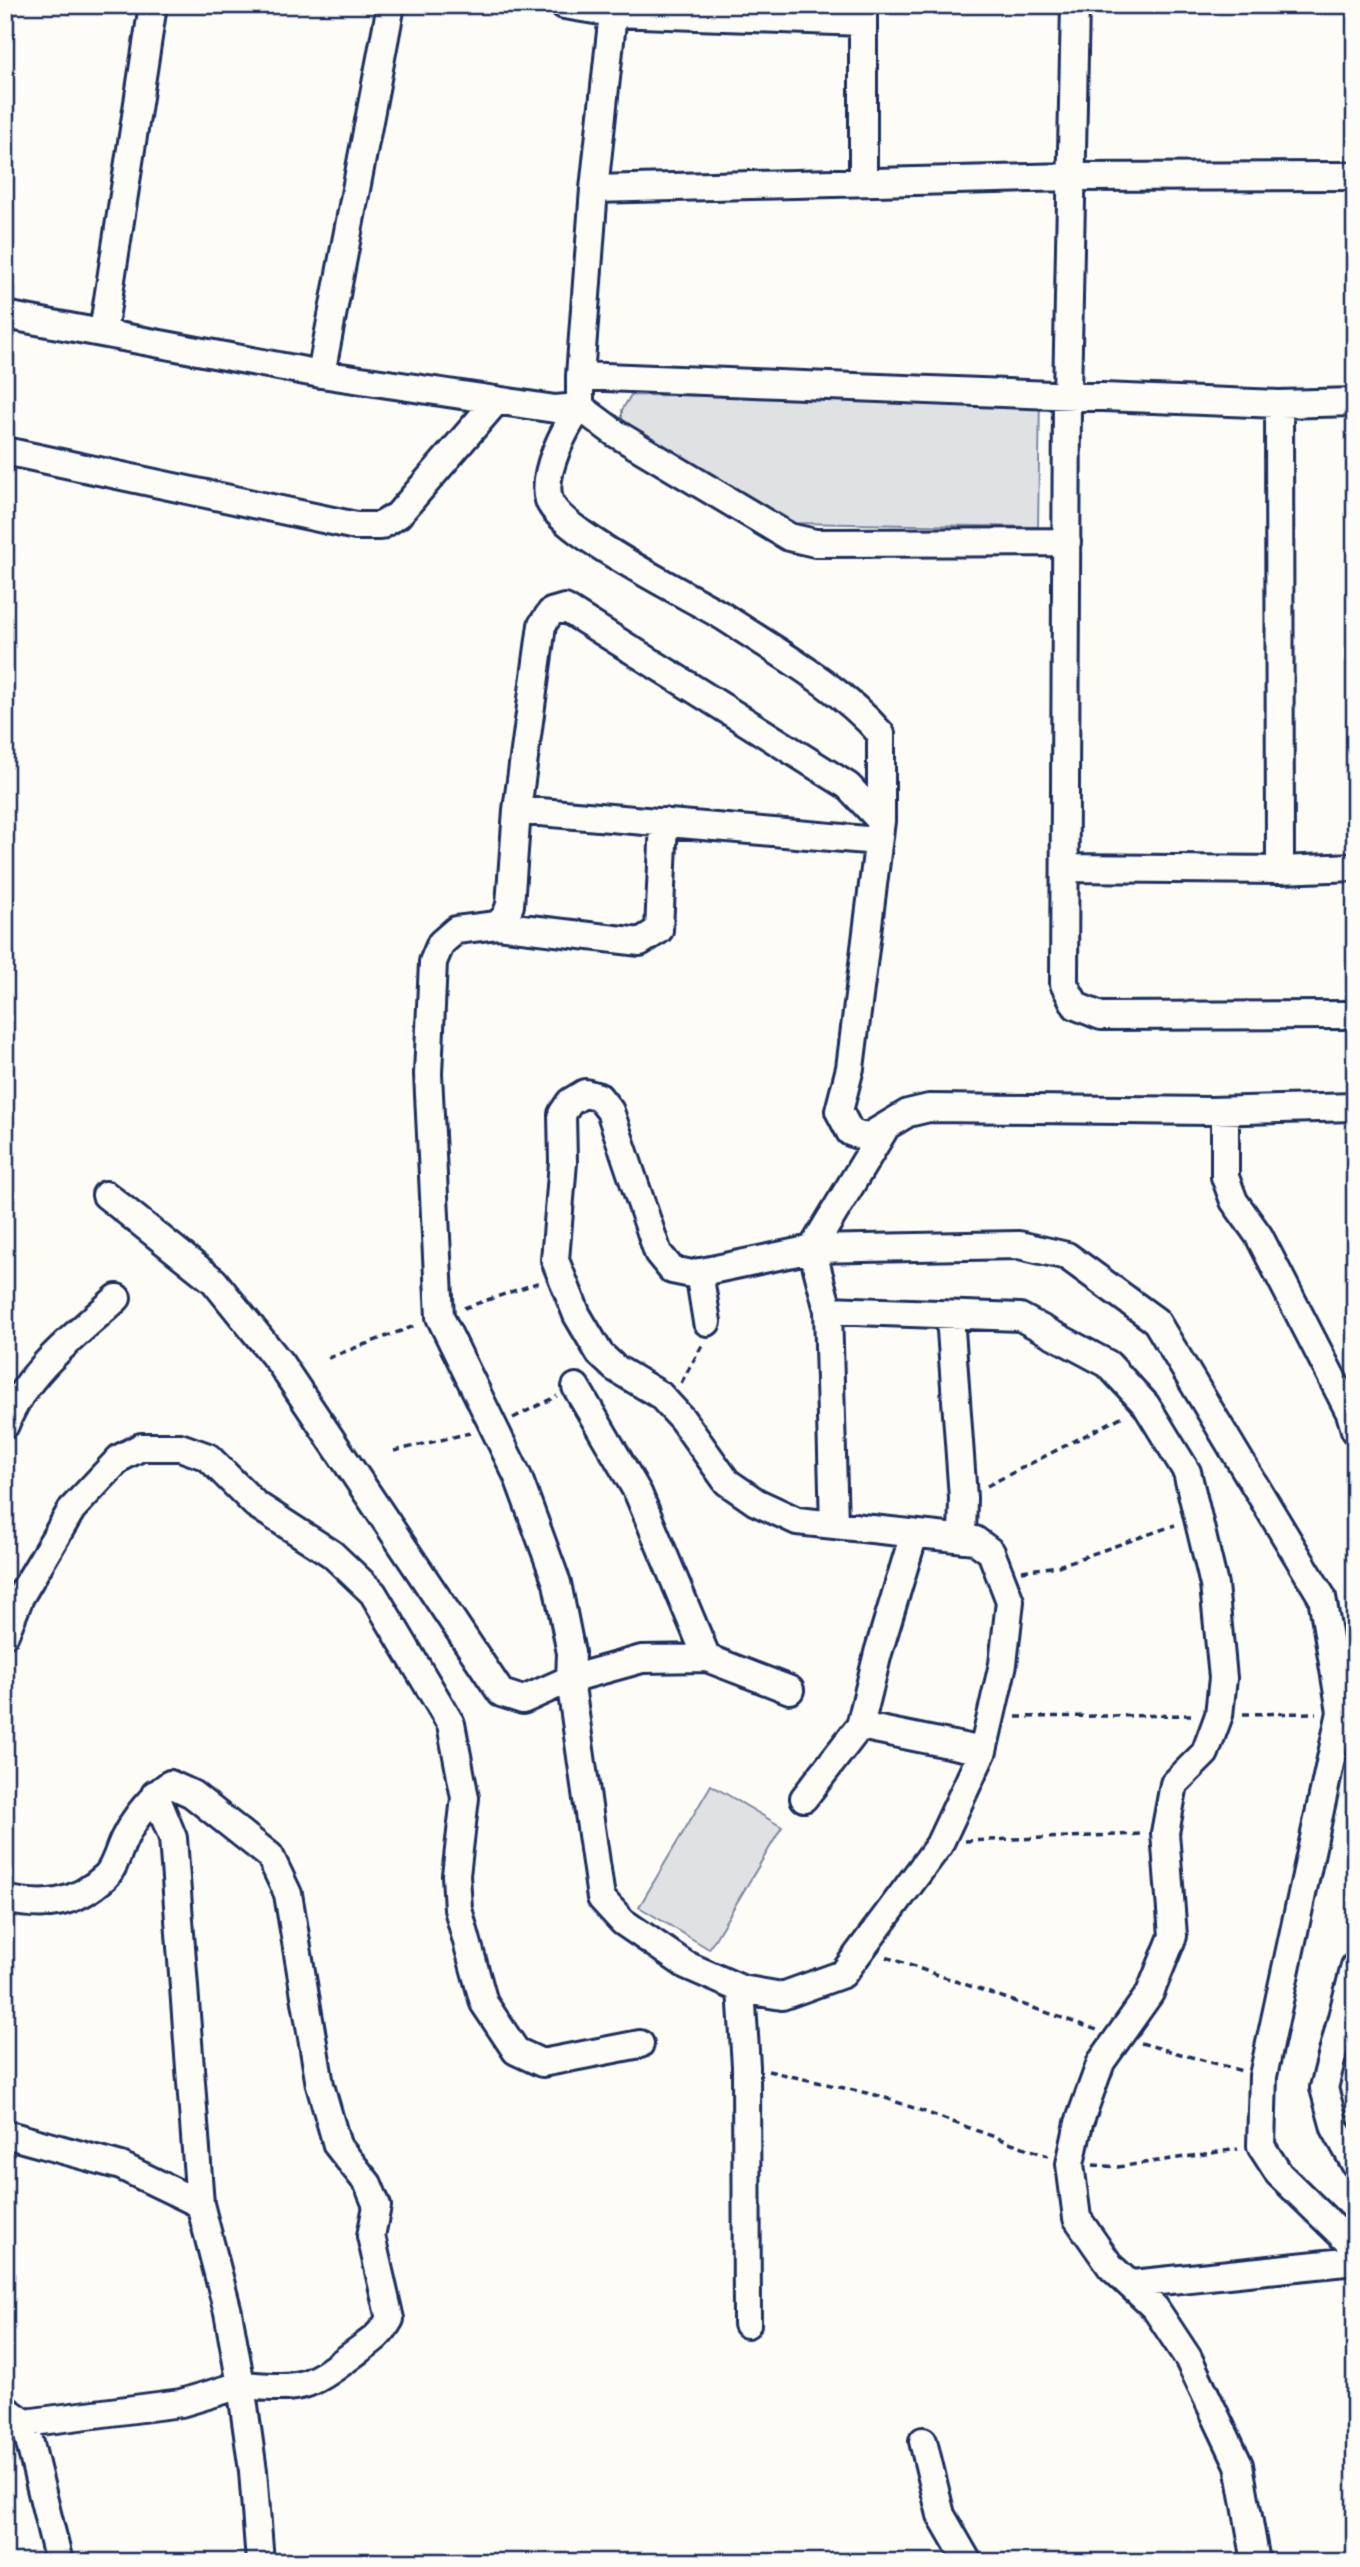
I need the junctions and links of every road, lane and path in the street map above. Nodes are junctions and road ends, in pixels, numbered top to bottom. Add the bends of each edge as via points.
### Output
1 (153, 5) edge
2 (391, 5) edge
3 (564, 5) edge
4 (1075, 5) edge
5 (691, 11) edge
6 (613, 13) junction
7 (863, 14) edge
8 (1355, 176) edge
9 (1070, 177) junction
10 (863, 181) junction
11 (594, 189) junction
12 (5, 315) edge
13 (103, 332) junction
14 (321, 374) junction
15 (580, 376) junction
16 (1067, 396) junction
17 (497, 400) junction
18 (1355, 402) edge
19 (1279, 404) junction
20 (580, 407) junction
21 (5, 451) edge
22 (1067, 542) junction
23 (517, 810) junction
24 (664, 822) junction
25 (880, 831) junction
26 (1355, 867) edge
27 (1066, 868) junction
28 (1280, 870) junction
29 (497, 925) junction
30 (1355, 1016) edge
31 (1355, 1107) edge
32 (1225, 1111) junction
33 (884, 1130) junction
34 (106, 1195) dead end
35 (812, 1249) junction
36 (699, 1272) junction
37 (117, 1298) dead end
38 (828, 1310) junction
39 (950, 1316) junction
40 (707, 1322) joint
41 (576, 1387) dead end
42 (669, 1405) junction
43 (1146, 1405) junction
44 (5, 1425) edge
45 (1355, 1430) edge
46 (964, 1499) junction
47 (1198, 1517) junction
48 (834, 1525) junction
49 (914, 1534) junction
50 (962, 1539) junction
51 (999, 1574) junction
52 (5, 1634) edge
53 (707, 1658) junction
54 (570, 1679) junction
55 (790, 1690) dead end
56 (1341, 1712) junction
57 (1219, 1715) junction
58 (992, 1717) junction
59 (860, 1726) junction
60 (983, 1751) junction
61 (155, 1794) junction
62 (804, 1798) dead end
63 (1165, 1833) junction
64 (939, 1845) junction
65 (5, 1899) edge
66 (864, 1949) junction
67 (1355, 1966) edge
68 (741, 1989) junction
69 (1351, 2004) edge
70 (1117, 2037) junction
71 (640, 2044) dead end
72 (746, 2066) junction
73 (1263, 2076) junction
74 (5, 2134) edge
75 (1261, 2146) junction
76 (1070, 2164) junction
77 (1355, 2164) edge
78 (200, 2204) junction
79 (1355, 2248) edge
80 (1355, 2260) edge
81 (1132, 2284) junction
82 (747, 2324) dead end
83 (242, 2385) junction
84 (15, 2416) edge
85 (923, 2441) dead end
86 (59, 2562) edge
87 (260, 2562) edge
88 (968, 2562) edge
89 (1256, 2562) edge

1 - 13 street
2 - 14 street
3 - 6 street
4 - 9 street
5 - 6 street
5 - 7 street
6 - 11 street
7 - 10 street
8 - 9 street
9 - 10 street
9 - 16 street
10 - 11 street
11 - 15 street
12 - 13 street
13 - 14 street
14 - 17 street
15 - 16 street
15 - 20 street
16 - 19 street
16 - 22 street
17 - 20 street
17 - 21 street via 398,515 380,526 356,526
18 - 19 street
19 - 28 street
20 - 22 street via 615,433 789,537 815,543
20 - 25 street via 554,453 548,498 555,512 858,708 881,734
22 - 27 street
23 - 24 street
23 - 25 street via 542,625 551,612 565,608 848,786
23 - 29 street via 510,905
24 - 25 street
24 - 29 street via 659,930 651,938 640,942
25 - 33 street via 850,1068 839,1111 850,1132 866,1138
26 - 28 street
27 - 28 street
27 - 30 street via 1064,984 1076,1006 1101,1016
29 - 54 street via 456,930 441,943 433,962 428,1074 439,1317 518,1477 552,1572 571,1653
31 - 32 street
32 - 33 street via 929,1108 908,1113
32 - 45 street via 1225,1177 1234,1200 1259,1236
33 - 35 street
34 - 54 street via 214,1281 280,1363 500,1693 523,1700
35 - 36 street
35 - 38 street
35 - 56 street via 1019,1245 1067,1256 1156,1321 1322,1597
36 - 40 street
36 - 42 street via 673,1269 658,1253 610,1111 599,1097 585,1093 570,1102 562,1114 555,1260 577,1315 600,1354
37 - 44 street via 25,1389
38 - 39 street
38 - 48 street
39 - 43 street via 1020,1317 1108,1363
39 - 46 street
40 - 42 path via 705,1340
41 - 53 street via 638,1493
42 - 48 street via 727,1482 755,1502 797,1521
43 - 46 path
43 - 47 street via 1188,1472
46 - 50 street
47 - 51 path via 1058,1566
47 - 57 street via 1214,1585 1223,1678
48 - 49 street
49 - 50 street
49 - 59 street
50 - 51 street via 975,1540 991,1552
51 - 58 street via 1010,1601
52 - 71 street via 20,1597 72,1509 120,1458 141,1447 180,1447 208,1457 255,1504 332,1554 373,1593 451,1724 465,1798 456,1875 458,1909 484,2003 516,2051 542,2063
53 - 54 street via 642,1659
53 - 55 street
54 - 68 street via 601,1898 623,1922 686,1965
56 - 57 path
56 - 73 street
57 - 58 path
57 - 63 street via 1205,1753 1174,1784
58 - 60 street
59 - 60 street
59 - 62 street
60 - 64 street
61 - 65 street via 126,1834 107,1875 67,1900 37,1906
61 - 78 street via 173,1838
61 - 83 street via 170,1784 191,1794 270,1856 288,1894 320,2085 337,2145 368,2185 377,2206 371,2236 390,2319 381,2336 326,2376 303,2386
63 - 64 path via 980,1839
63 - 70 street via 1173,1936 1150,1993
64 - 66 street
66 - 68 street via 843,1974 782,1996
66 - 70 path
67 - 69 street
68 - 72 street
69 - 77 street via 1324,2088 1335,2129
70 - 73 path
70 - 76 street via 1101,2062
72 - 76 path via 880,2096
72 - 82 street
73 - 75 street
74 - 78 street via 121,2166
75 - 76 path via 1118,2167
75 - 79 street via 1279,2174
76 - 81 street via 1077,2218 1111,2267
78 - 83 street
80 - 81 street
81 - 89 street via 1155,2308 1188,2358 1239,2465
83 - 84 street via 181,2403
83 - 87 street
84 - 86 street
85 - 88 street via 941,2515

